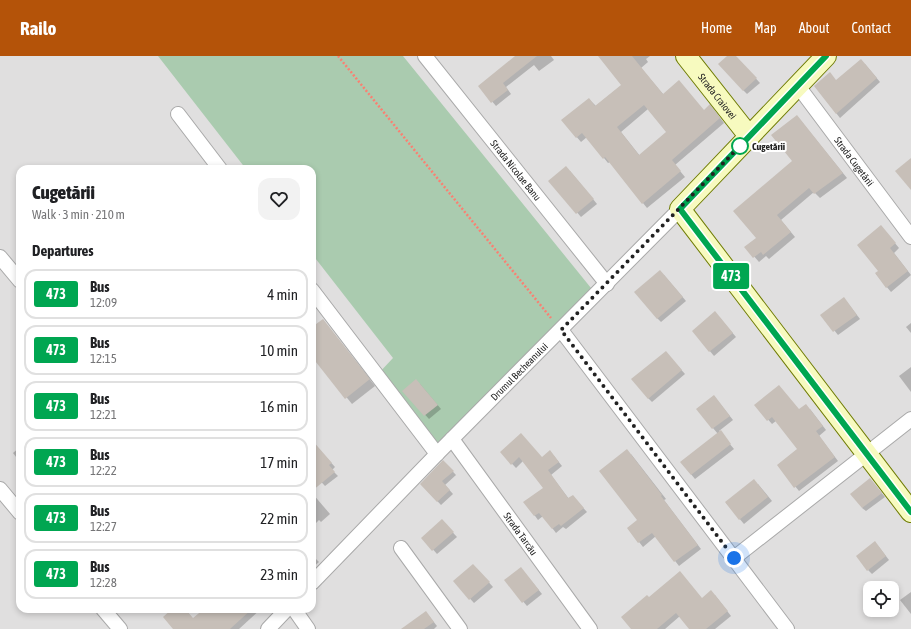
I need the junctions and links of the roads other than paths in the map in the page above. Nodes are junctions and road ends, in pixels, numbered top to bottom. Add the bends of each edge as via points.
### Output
1 (425, 56) edge
2 (686, 56) edge
3 (826, 56) edge
4 (798, 86) junction
5 (178, 114) dead end
6 (749, 136) junction
7 (217, 165) edge
8 (680, 209) junction
9 (911, 237) edge
10 (0, 257) edge
11 (16, 276) edge
12 (607, 284) junction
13 (316, 295) edge
14 (561, 330) junction
15 (911, 419) edge
16 (452, 439) junction
17 (437, 454) junction
18 (866, 454) junction
19 (0, 489) edge
20 (16, 508) edge
21 (911, 512) edge
22 (401, 548) dead end
23 (734, 558) junction
24 (316, 579) edge
25 (106, 613) edge
26 (283, 613) edge
27 (297, 613) edge
28 (120, 629) edge
29 (268, 629) edge
30 (308, 629) edge
31 (460, 629) edge
32 (590, 629) edge
33 (787, 629) edge

1 - 12 street, Strada Nicolae Banu
2 - 6 street, Strada Craiovei
3 - 4 street, Drumul Becheanului
4 - 6 street, Drumul Becheanului
4 - 9 street, Strada Cugetării
5 - 7 street
6 - 8 street, Drumul Becheanului
8 - 12 street, Drumul Becheanului
8 - 18 street
10 - 11 street
12 - 14 street, Drumul Becheanului
13 - 17 street
14 - 16 street, Drumul Becheanului
14 - 23 street
15 - 18 street
16 - 17 street, Drumul Becheanului
16 - 32 street, Strada Tarcău
17 - 24 street, Drumul Becheanului
18 - 21 street
18 - 23 street
19 - 20 street
22 - 31 street
23 - 33 street
25 - 28 street
26 - 29 street
27 - 30 street

